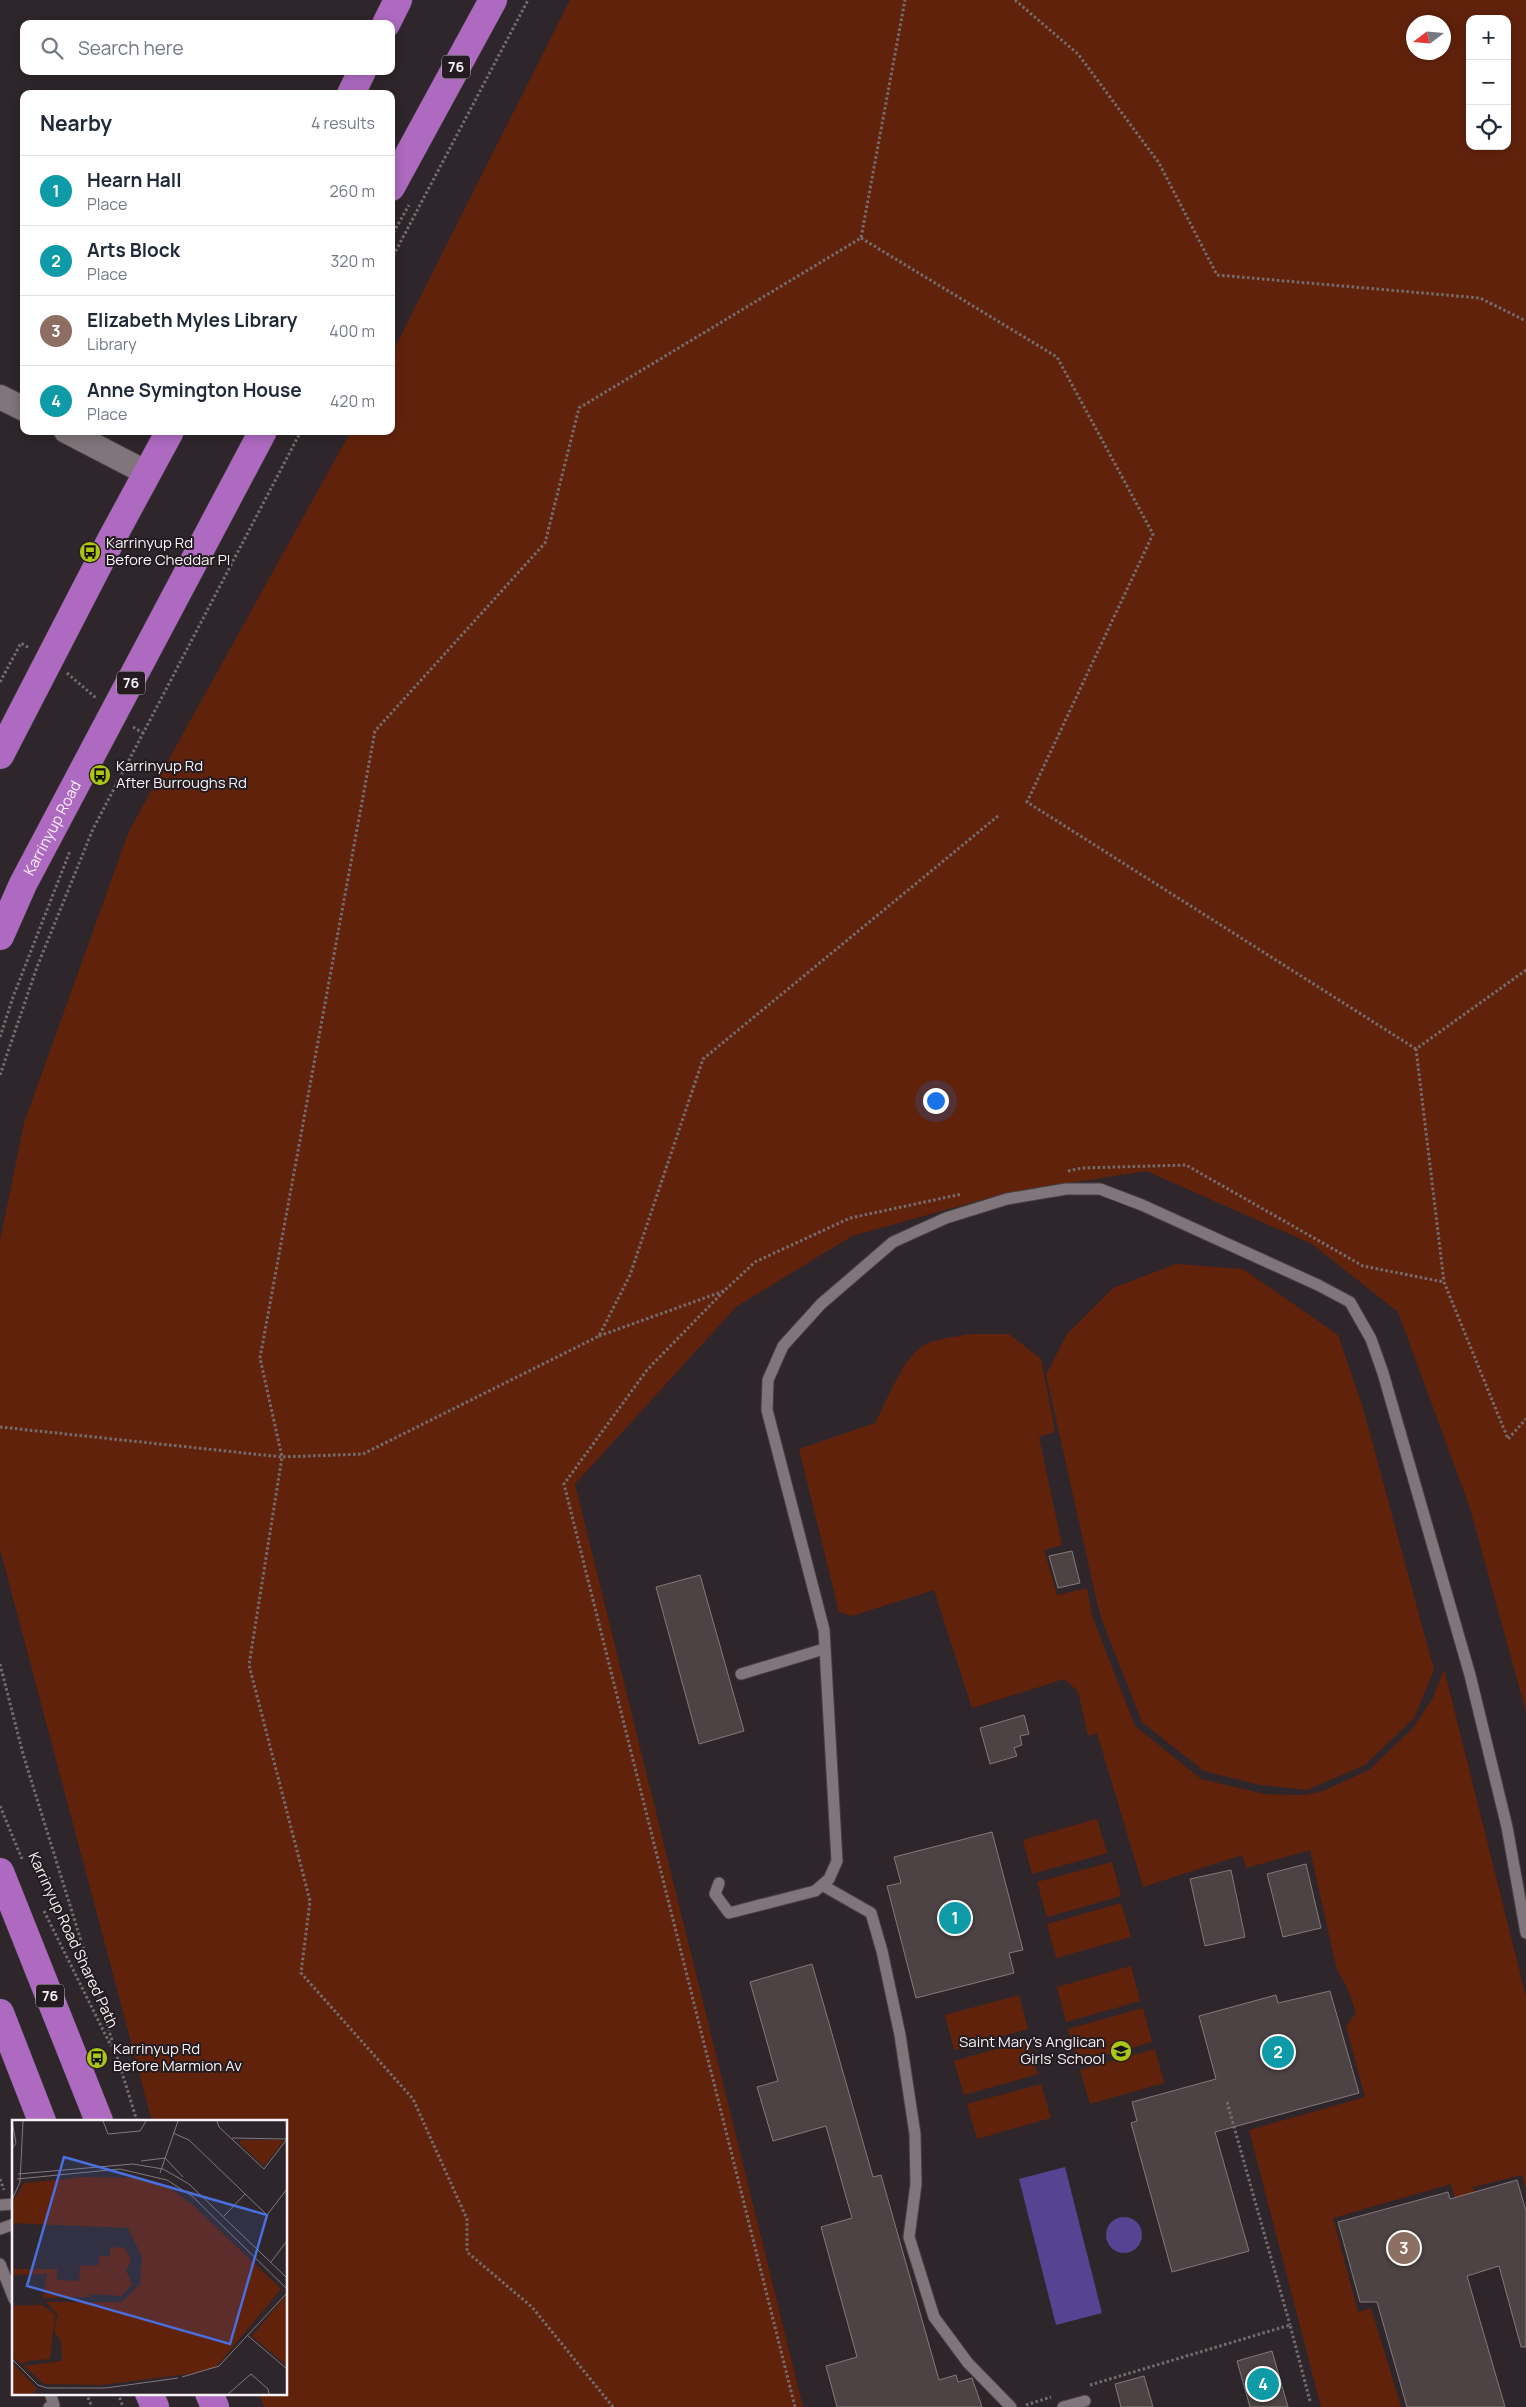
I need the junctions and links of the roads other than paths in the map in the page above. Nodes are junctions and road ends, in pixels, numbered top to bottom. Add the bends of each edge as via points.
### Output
1 (398, 0) edge
2 (472, 0) edge
3 (493, 0) edge
4 (388, 20) edge
5 (360, 75) edge
6 (353, 90) edge
7 (419, 135) junction
8 (395, 180) edge
9 (0, 397) edge
10 (20, 407) edge
11 (74, 435) edge
12 (168, 435) edge
13 (261, 435) edge
14 (147, 473) junction
15 (0, 755) edge
16 (0, 936) edge
17 (824, 1649) junction
18 (742, 1674) dead end
19 (12, 1869) edge
20 (719, 1883) dead end
21 (822, 1885) junction
22 (1526, 1933) edge
23 (0, 2013) edge
24 (42, 2120) edge
25 (99, 2120) edge
26 (12, 2225) edge
27 (0, 2229) edge
28 (0, 2264) edge
29 (12, 2294) edge
30 (50, 2394) edge
31 (150, 2394) edge
32 (209, 2394) edge
33 (1086, 2401) dead end
34 (49, 2407) edge
35 (155, 2407) edge
36 (215, 2407) edge
37 (1012, 2407) edge
38 (1063, 2407) edge

1 - 4 highway
2 - 7 highway
3 - 7 highway, 76
5 - 6 highway
7 - 8 highway, 76
9 - 10 street
11 - 14 street
12 - 14 highway
13 - 16 highway, Karrinyup Road / 76 via 127,723 27,876
14 - 15 highway
17 - 18 lane
17 - 21 lane via 837,1861 829,1879
17 - 22 lane via 824,1630 767,1410 768,1380 782,1346 821,1304 893,1242 946,1218 1007,1199 1066,1189 1100,1189 1142,1205 1350,1302 1371,1339 1470,1674 1507,1827
19 - 25 highway, 76
20 - 21 lane via 715,1894 729,1913 814,1891
21 - 37 lane via 870,1913 882,1951 900,2035 915,2134 916,2184 909,2237 934,2317 968,2364
23 - 24 highway
26 - 27 lane
28 - 29 lane
30 - 34 lane via 54,2405
31 - 35 highway
32 - 36 highway
33 - 38 lane

